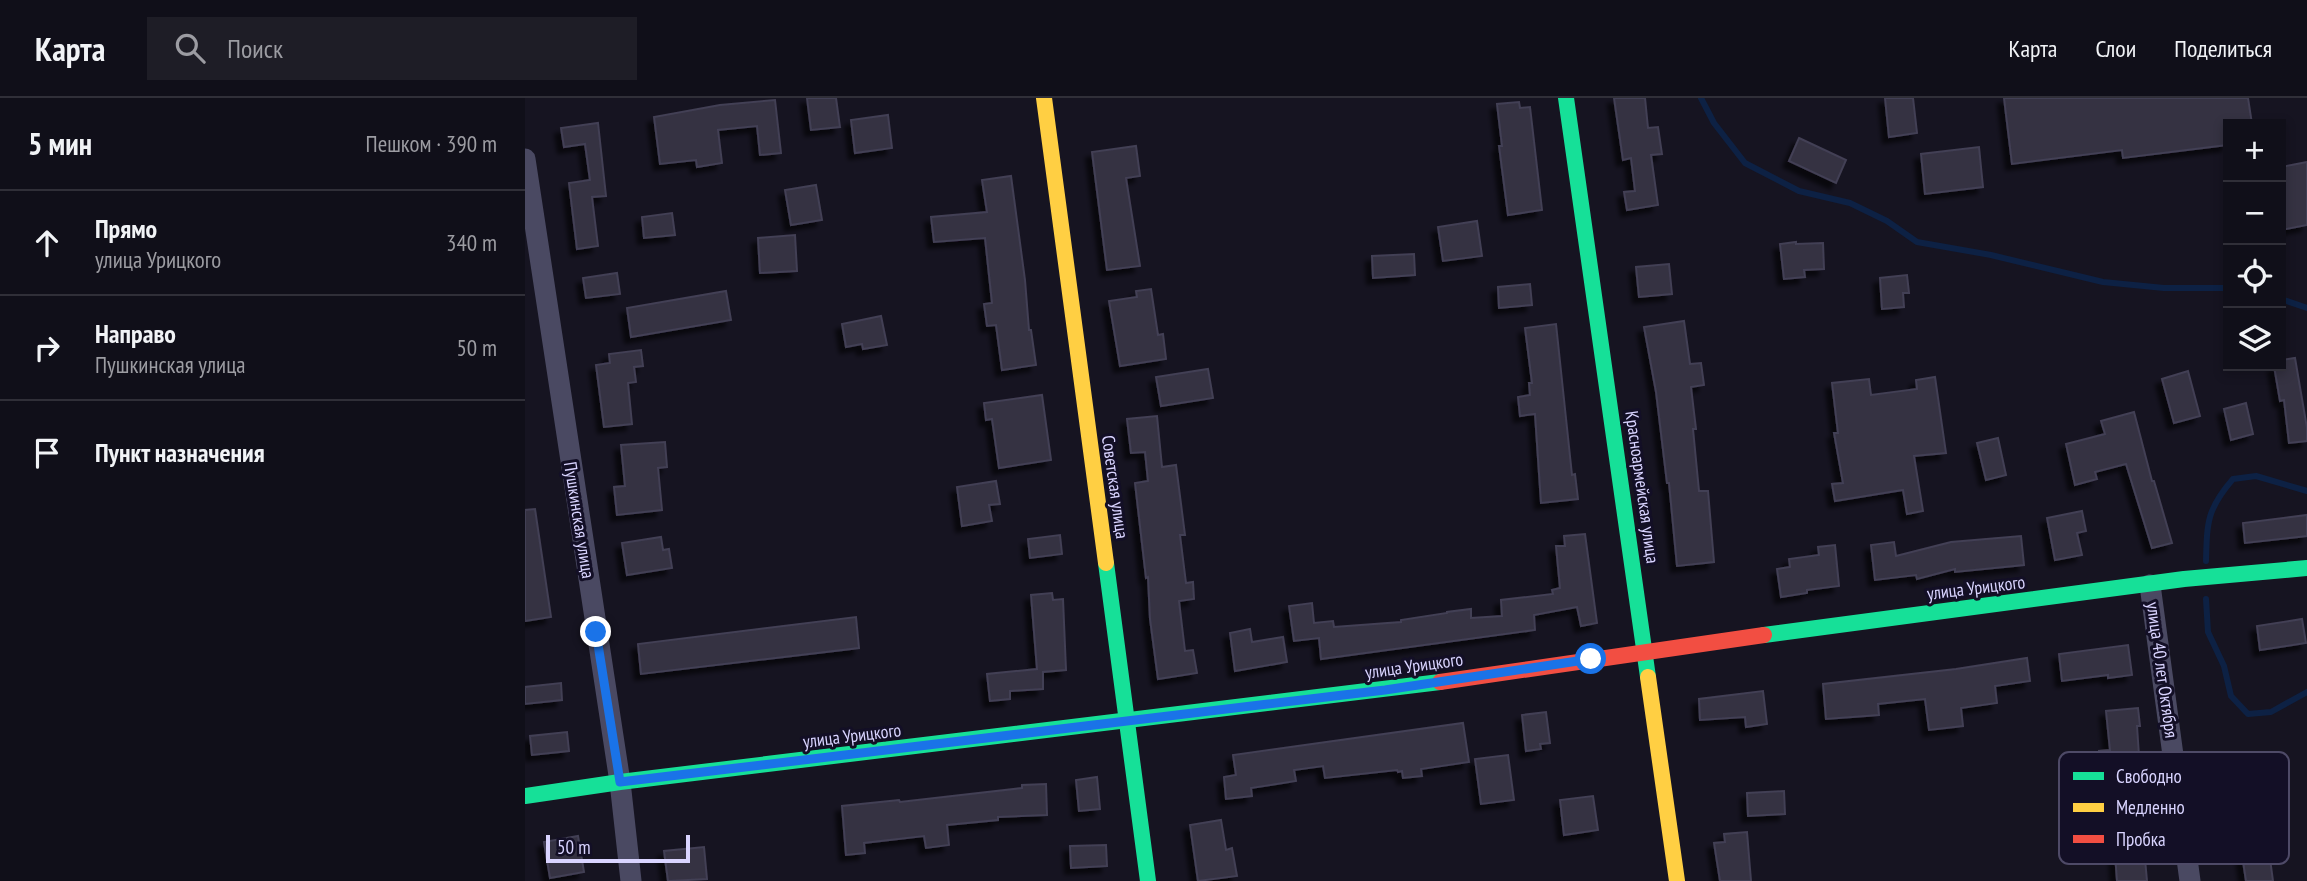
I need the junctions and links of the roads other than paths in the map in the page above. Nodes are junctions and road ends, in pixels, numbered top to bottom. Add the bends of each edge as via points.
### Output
1 (1044, 98) edge
2 (1566, 98) edge
3 (525, 159) edge
4 (2307, 568) edge
5 (2150, 584) junction
6 (1646, 651) junction
7 (1127, 721) junction
8 (2173, 752) edge
9 (620, 782) junction
10 (525, 796) edge
11 (631, 881) edge
12 (1148, 881) edge
13 (1677, 881) edge

1 - 7 street, Советская улица
2 - 6 street, Красноармейская улица
3 - 9 street, Пушкинская улица
4 - 5 street, улица Урицкого
5 - 6 street, улица Урицкого
5 - 8 street, улица 40 лет Октября
6 - 7 street, улица Урицкого via 1385,690
6 - 13 street, Красноармейская улица
7 - 9 street, улица Урицкого
7 - 12 street, Советская улица
9 - 10 street, улица Урицкого
9 - 11 street, Пушкинская улица

